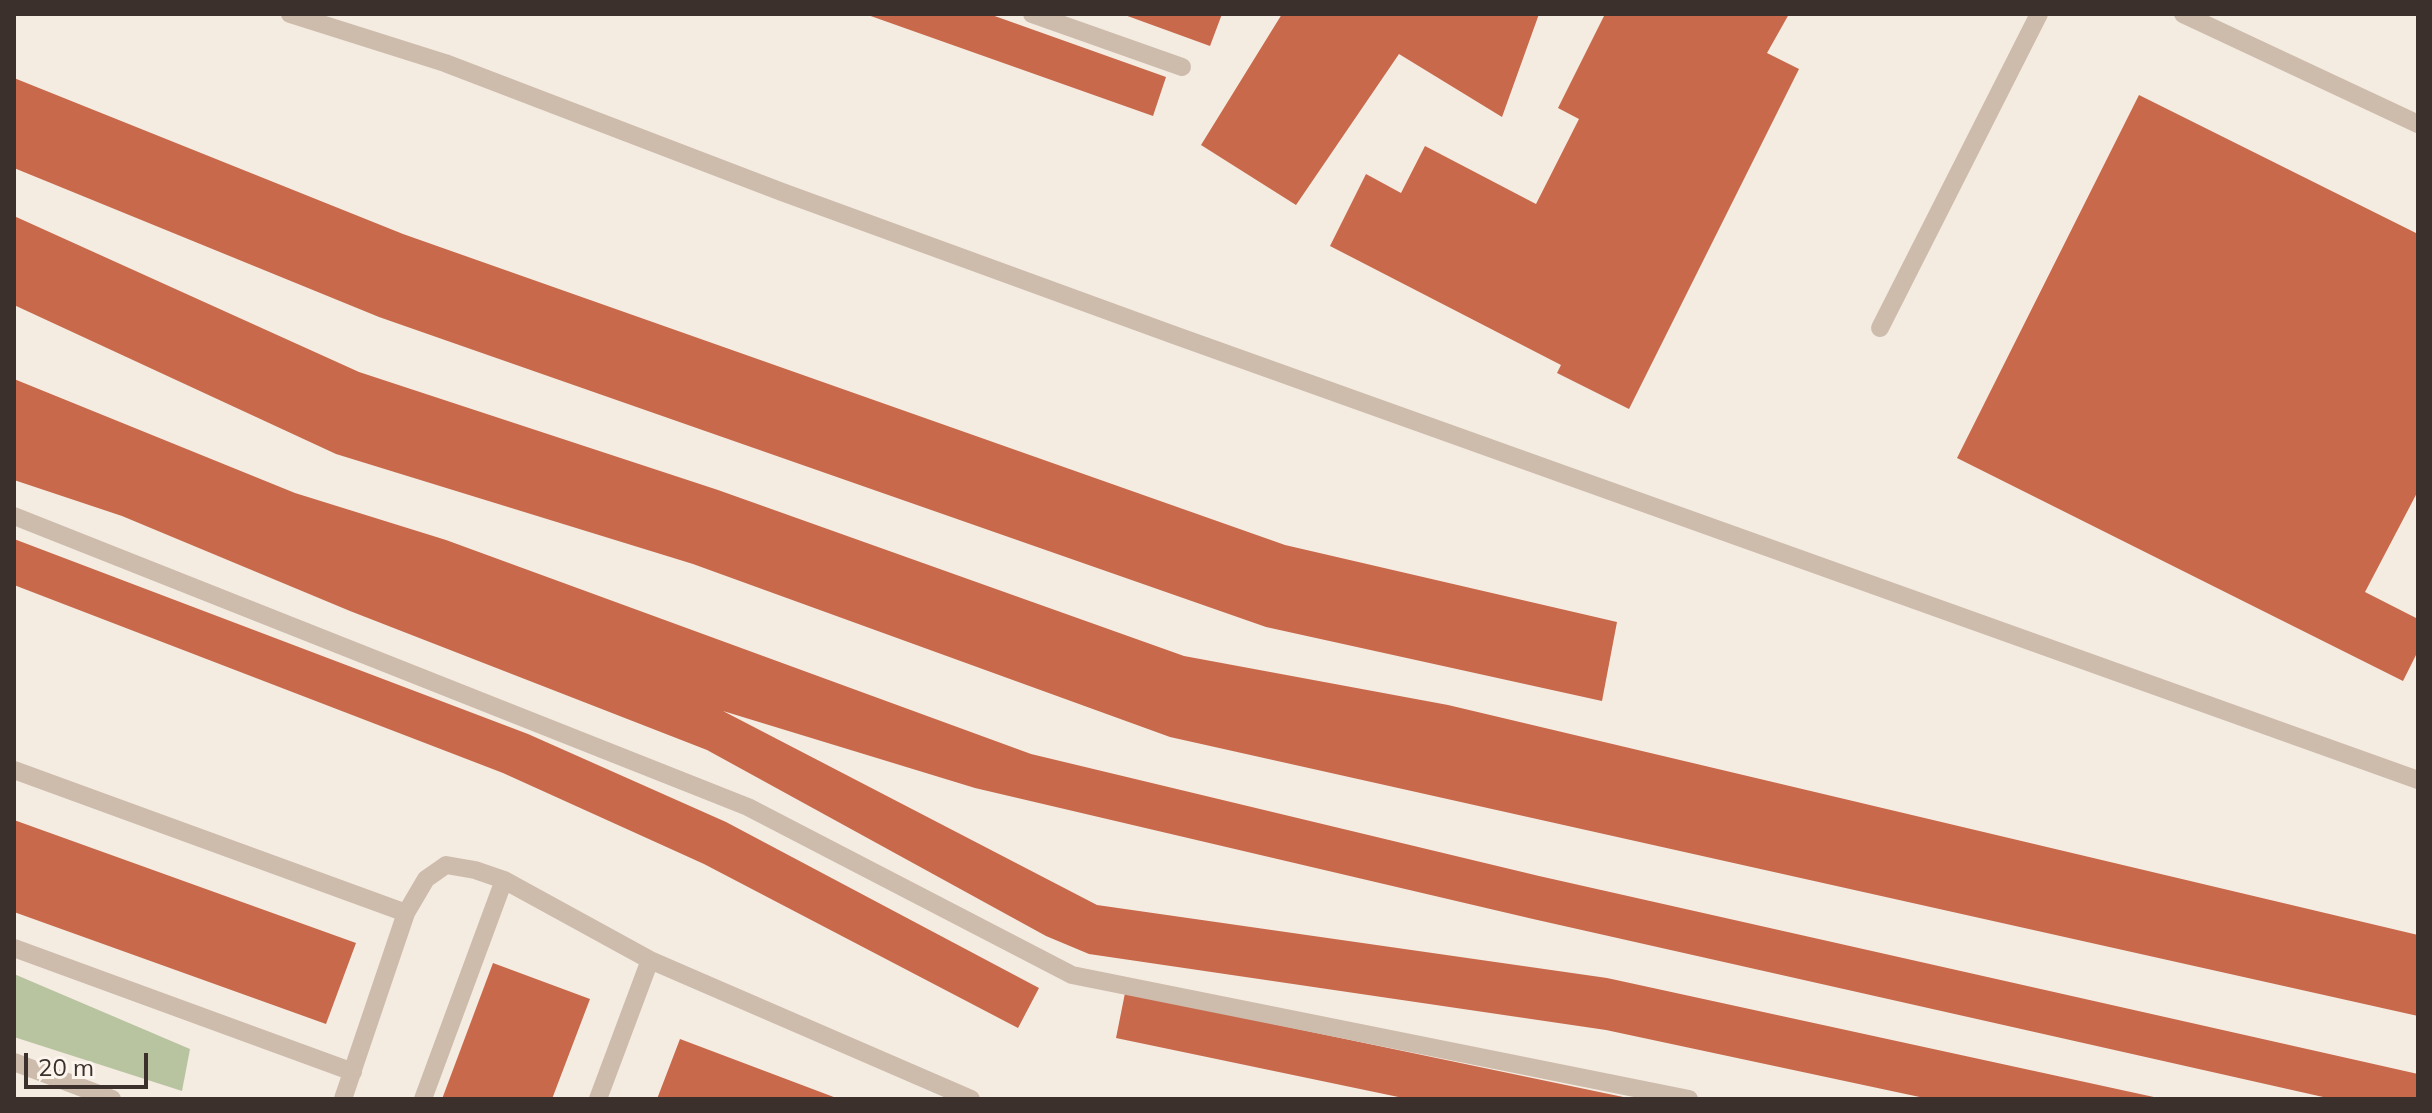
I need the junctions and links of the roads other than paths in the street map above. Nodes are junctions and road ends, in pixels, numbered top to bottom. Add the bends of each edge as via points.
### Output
1 (290, 14) edge
2 (1032, 14) edge
3 (2039, 14) edge
4 (2183, 14) edge
5 (1182, 67) dead end
6 (2418, 124) edge
7 (1880, 328) dead end
8 (14, 516) edge
9 (14, 770) edge
10 (2418, 780) edge
11 (504, 880) junction
12 (406, 913) junction
13 (14, 948) edge
14 (650, 960) junction
15 (14, 1062) edge
16 (353, 1072) junction
17 (112, 1099) edge
18 (343, 1099) edge
19 (423, 1099) edge
20 (598, 1099) edge
21 (971, 1099) edge
22 (1689, 1099) edge

1 - 10 lane via 445,63 1131,319
2 - 5 lane
3 - 7 lane
4 - 6 lane
8 - 22 lane via 748,807 1072,975
9 - 12 lane
11 - 12 lane via 446,865 426,879
11 - 14 lane
11 - 19 lane
12 - 16 lane
13 - 16 lane
14 - 20 lane
14 - 21 lane
15 - 17 lane
16 - 18 lane

